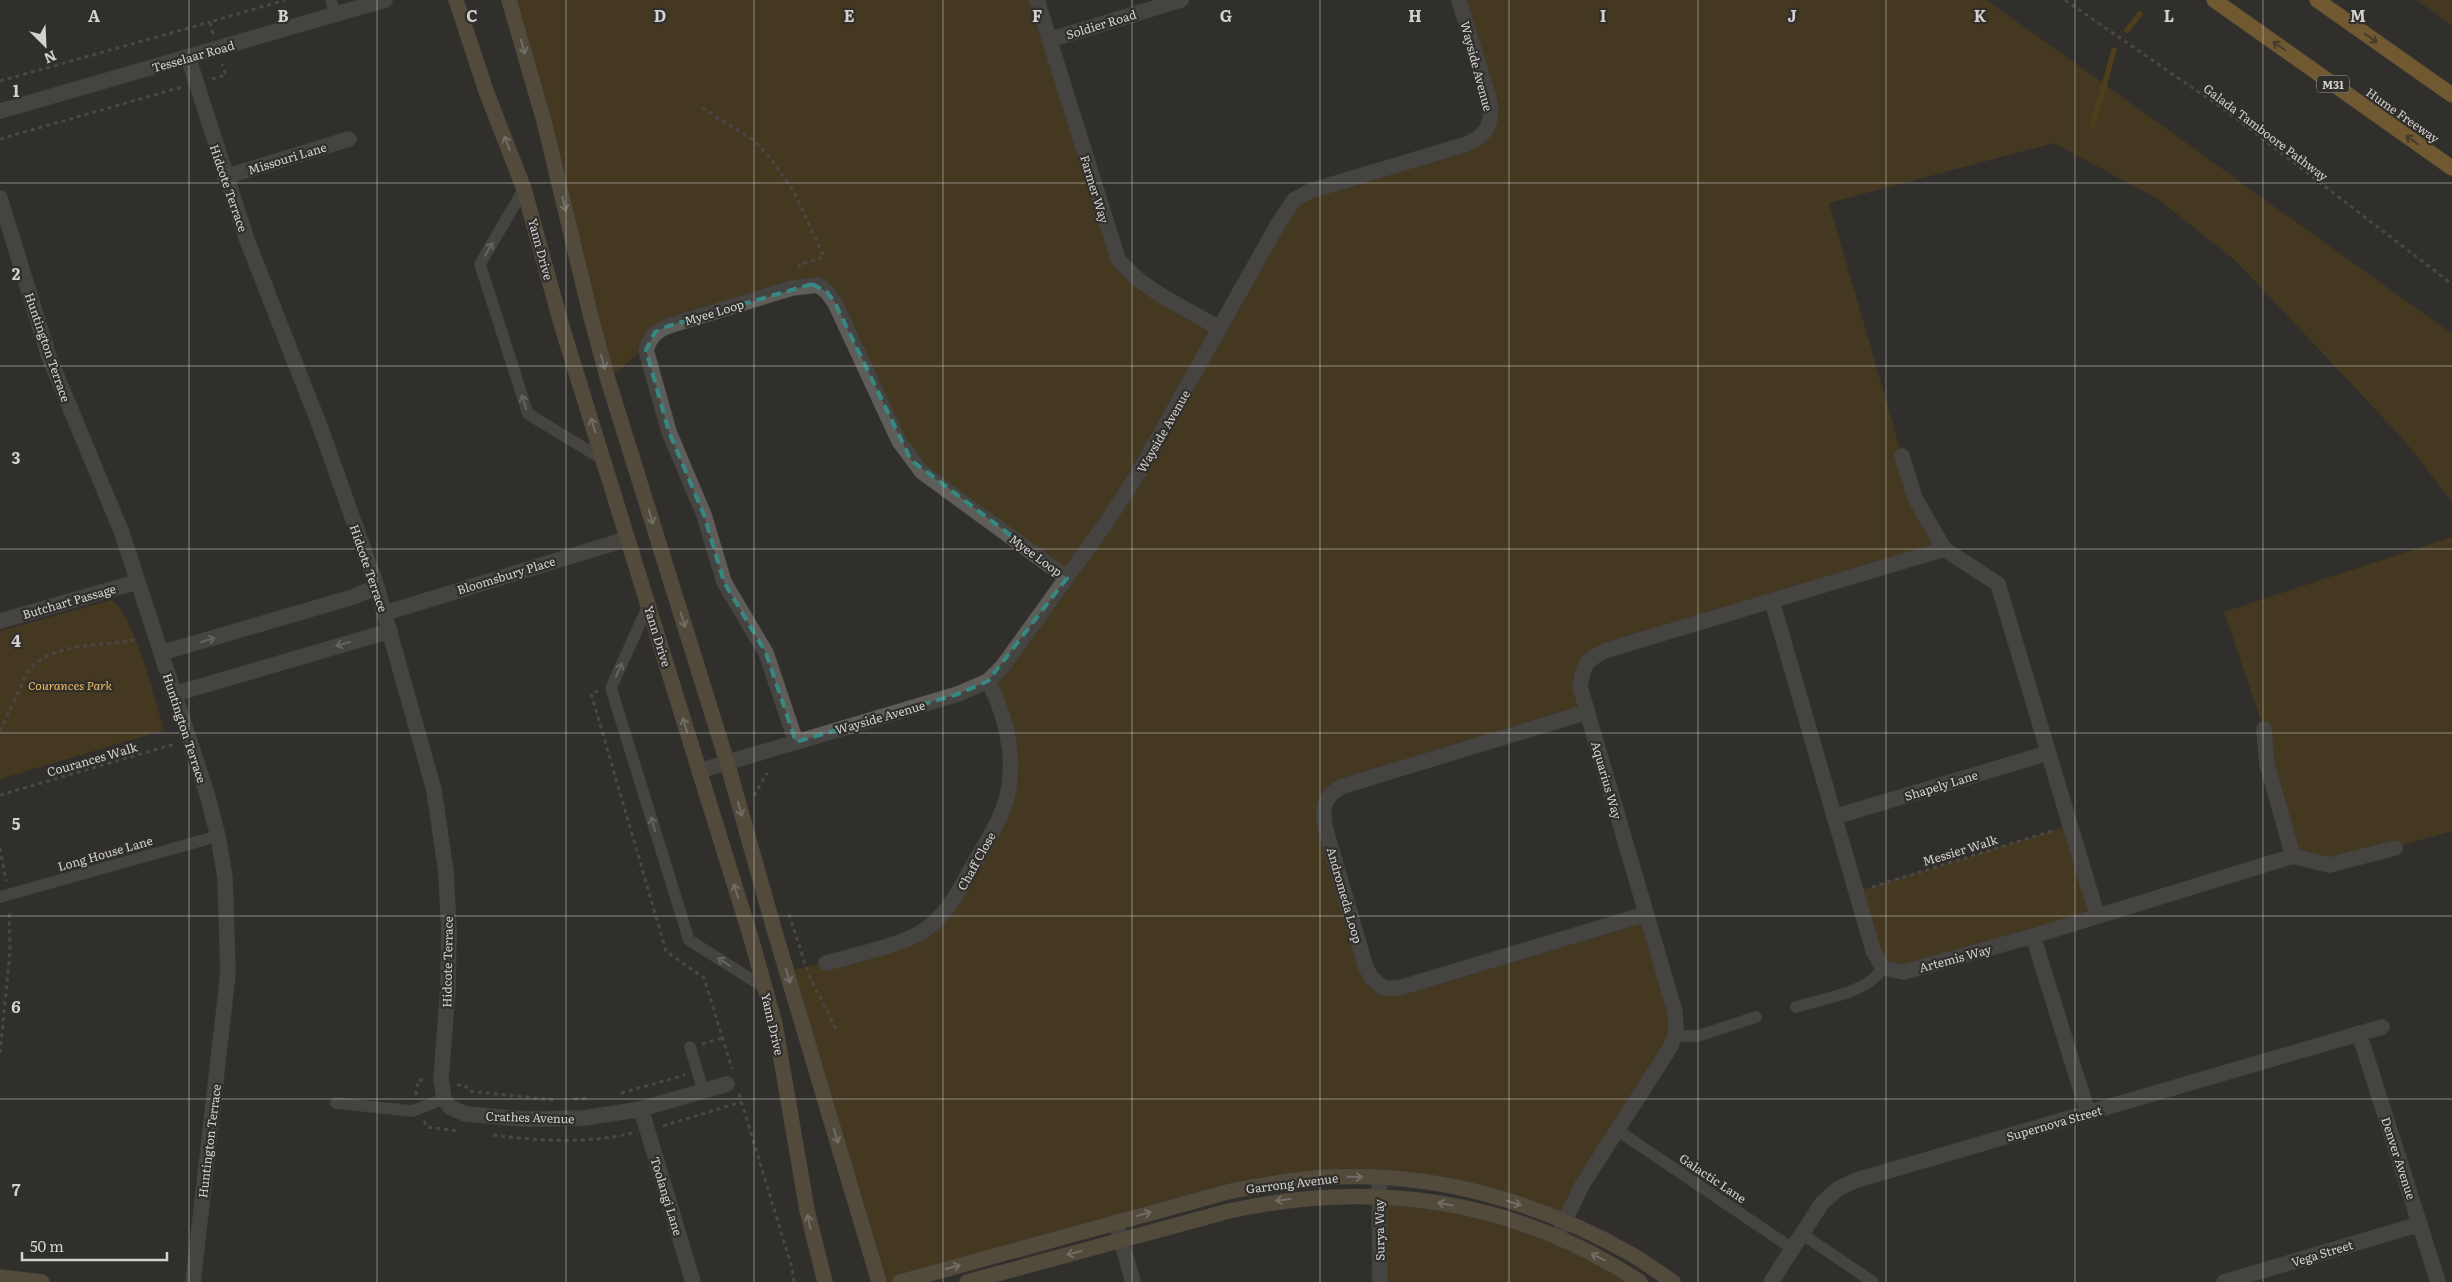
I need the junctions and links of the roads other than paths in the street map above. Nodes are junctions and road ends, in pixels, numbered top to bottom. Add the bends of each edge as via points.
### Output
1 (385, 0) edge
2 (456, 0) edge
3 (509, 0) edge
4 (1037, 0) edge
5 (1181, 0) edge
6 (1459, 0) edge
7 (2214, 0) edge
8 (2317, 0) edge
9 (333, 7) edge
10 (1049, 40) junction
11 (188, 57) junction
12 (2452, 95) edge
13 (0, 112) edge
14 (349, 139) dead end
15 (2452, 168) edge
16 (225, 177) junction
17 (524, 189) junction
18 (0, 198) edge
19 (1220, 329) junction
20 (1902, 456) dead end
21 (604, 460) junction
22 (628, 539) junction
23 (1944, 549) junction
24 (1067, 578) junction
25 (137, 582) junction
26 (377, 587) junction
27 (1772, 601) junction
28 (648, 606) junction
29 (385, 613) junction
30 (0, 620) edge
31 (390, 631) junction
32 (161, 653) junction
33 (988, 681) junction
34 (174, 694) junction
35 (1587, 712) junction
36 (2264, 729) dead end
37 (796, 742) junction
38 (2048, 753) junction
39 (727, 762) junction
40 (699, 772) junction
41 (1834, 817) junction
42 (218, 836) junction
43 (2395, 848) dead end
44 (2293, 856) junction
45 (4, 896) edge
46 (1646, 914) junction
47 (2097, 915) junction
48 (2033, 936) junction
49 (826, 963) dead end
50 (1883, 968) junction
51 (765, 988) junction
52 (1796, 1007) dead end
53 (1756, 1017) dead end
54 (2382, 1027) dead end
55 (2359, 1033) junction
56 (1674, 1036) junction
57 (690, 1048) dead end
58 (733, 1084) road end
59 (703, 1090) junction
60 (444, 1099) junction
61 (336, 1102) dead end
62 (641, 1110) junction
63 (2088, 1113) junction
64 (1617, 1130) junction
65 (1379, 1177) junction
66 (1378, 1196) junction
67 (1565, 1220) junction
68 (1116, 1222) junction
69 (2420, 1224) junction
70 (1802, 1234) junction
71 (1557, 1237) junction
72 (1121, 1240) junction
73 (1792, 1249) junction
74 (0, 1277) edge
75 (42, 1282) edge
76 (193, 1282) edge
77 (693, 1282) edge
78 (825, 1282) edge
79 (879, 1282) edge
80 (900, 1282) edge
81 (967, 1282) edge
82 (1133, 1282) edge
83 (1380, 1282) edge
84 (1640, 1282) edge
85 (1673, 1282) edge
86 (1771, 1282) edge
87 (1873, 1282) edge
88 (2224, 1282) edge
89 (2438, 1282) edge

1 - 9 street, Tesselaar Road
17 -> 2 street, Yann Drive via 486,91
3 -> 39 street, Yann Drive via 544,121 608,380
4 - 10 street, Farmer Way
5 - 10 street, Soldier Road
6 - 19 street, Wayside Avenue via 1490,102 1492,114 1485,133 1467,144 1300,196 1282,216
15 -> 7 highway, Hume Freeway / M31
8 -> 12 highway
9 - 11 street, Tesselaar Road
10 - 19 street, Farmer Way via 1118,259 1147,286
11 - 13 street, Tesselaar Road
11 - 16 street, Hidcote Terrace
14 - 16 street, Missouri Lane
16 - 26 street, Hidcote Terrace
21 -> 17 street, Yann Drive via 562,327
21 -> 17 lane via 528,414 480,264
18 - 25 street, Huntington Terrace via 49,357 108,497
19 - 24 street, Wayside Avenue via 1136,477
20 - 23 street via 1915,498
21 - 22 street, Yann Drive
22 - 28 street, Yann Drive
22 - 29 street, Bloomsbury Place
23 - 27 street, Aquarius Way
23 - 38 street via 1998,584
24 - 33 street, Wayside Avenue
24 - 37 street, Myee Loop via 935,482 911,460 899,441 835,303 818,285 656,332 646,350 669,432 704,515 724,582 766,653
25 - 30 street, Butchart Passage
25 - 32 street, Huntington Terrace
26 - 29 street, Hidcote Terrace
32 -> 26 street
27 - 35 street, Aquarius Way via 1592,657 1583,668 1580,687
27 - 41 street
40 -> 28 street, Yann Drive
51 -> 28 lane via 689,940 611,688
29 - 31 street, Hidcote Terrace
31 -> 34 street
31 - 60 street, Hidcote Terrace via 434,790 446,872 449,930 441,1079
32 - 34 street, Huntington Terrace
33 - 37 street, Wayside Avenue via 958,694
33 - 49 street, Chaff Close via 1000,702 1005,720 1010,780 999,818 955,898 947,911 921,933
34 - 42 street, Huntington Terrace
35 - 46 street, Aquarius Way
35 - 46 street, Andromeda Loop via 1343,786 1324,800 1322,813 1327,836 1366,968 1383,988 1399,988
36 - 44 street via 2267,764
37 - 39 street, Wayside Avenue
38 - 41 street, Shapely Lane
38 - 47 street
39 - 40 street, Wayside Avenue
39 -> 79 street, Yann Drive
51 -> 40 street, Yann Drive
41 - 50 street via 1873,950
42 - 45 lane, Long House Lane
42 - 76 street, Huntington Terrace via 225,877 228,973
43 - 44 street via 2329,865
44 - 47 street, Artemis Way
46 - 56 street, Aquarius Way via 1675,1012
47 - 48 street, Artemis Way
48 - 50 street, Artemis Way via 1904,972
48 - 63 street
50 - 52 lane via 1876,978 1861,987
78 -> 51 street, Yann Drive via 809,1219 786,1079
53 - 56 lane via 1698,1036
54 - 55 street, Supernova Street
55 - 63 street, Supernova Street
55 - 69 street, Denver Avenue
56 - 64 street, Aquarius Way via 1671,1046
57 - 59 lane
58 - 59 street, Crathes Avenue
59 - 62 street, Crathes Avenue
60 - 61 lane via 412,1111
60 - 62 street, Crathes Avenue via 450,1107 466,1114 525,1119 585,1118
62 - 77 street, Toolangi Lane
63 - 70 street, Supernova Street via 1848,1184 1822,1203
64 - 67 street, Aquarius Way via 1582,1185
64 - 73 lane, Galactic Lane
65 - 66 street, Surya Way
65 -> 67 street, Garrong Avenue via 1441,1184 1488,1194
68 -> 65 street, Garrong Avenue via 1231,1191 1282,1182
71 -> 66 street, Garrong Avenue via 1484,1212 1436,1202
66 -> 72 street, Garrong Avenue via 1338,1195 1266,1203
66 - 83 street, Surya Way
67 - 71 street, Aquarius Way
67 - 85 street, Garrong Avenue via 1630,1253
68 - 72 street
80 -> 68 street, Garrong Avenue
69 - 88 street, Vega Street
69 - 89 street, Denver Avenue
70 - 73 street, Supernova Street
70 - 87 lane
84 -> 71 street, Garrong Avenue
72 -> 81 street, Garrong Avenue
72 - 82 street
73 - 86 street, Supernova Street
74 - 75 street

